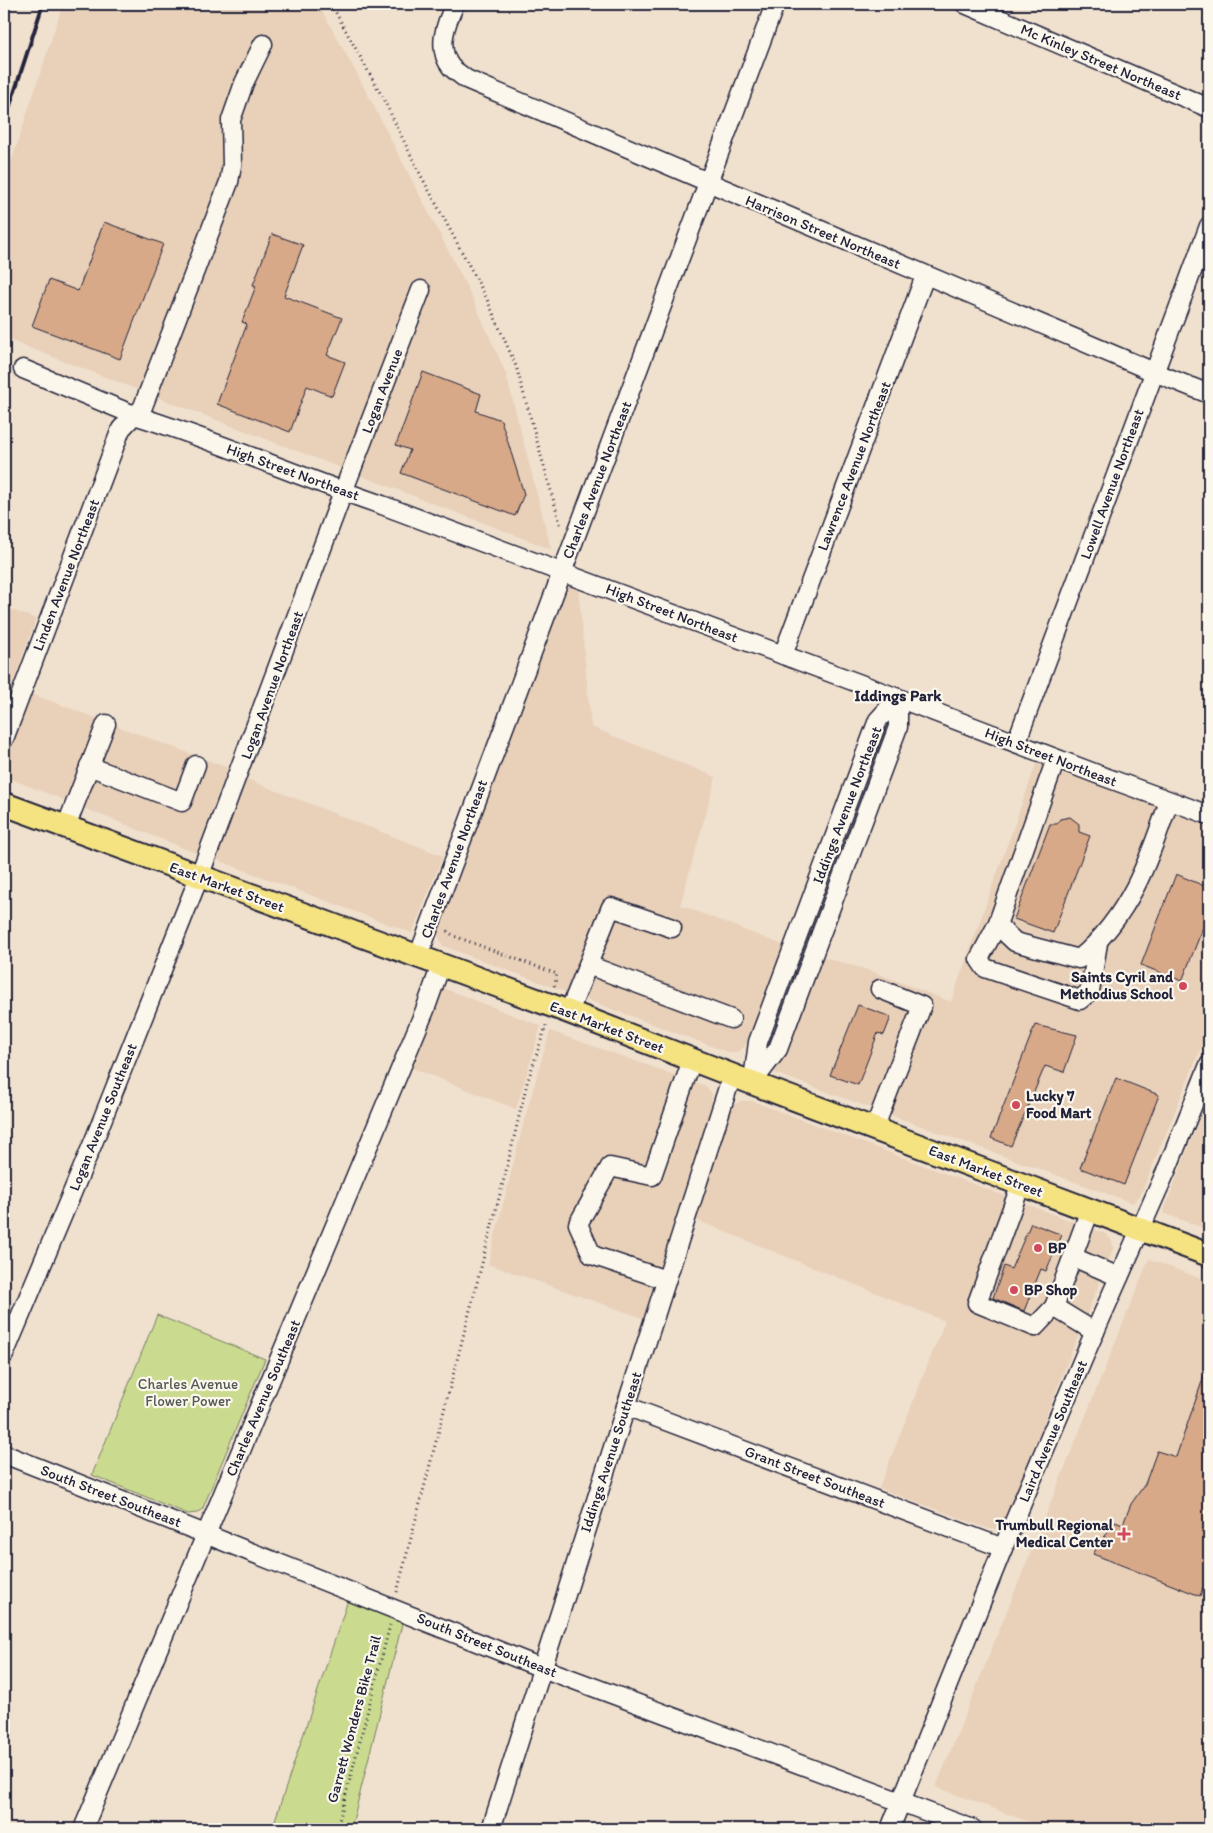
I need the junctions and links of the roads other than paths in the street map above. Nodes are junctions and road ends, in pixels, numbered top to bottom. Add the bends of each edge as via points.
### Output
1 (455, 4) edge
2 (775, 4) edge
3 (965, 4) edge
4 (989, 8) edge
5 (262, 44) dead end
6 (1209, 108) edge
7 (708, 183) junction
8 (1209, 226) edge
9 (925, 276) junction
10 (421, 290) dead end
11 (23, 369) dead end
12 (1154, 372) junction
13 (1209, 394) edge
14 (134, 415) junction
15 (343, 492) junction
16 (562, 572) junction
17 (783, 655) junction
18 (898, 698) junction
19 (106, 724) dead end
20 (4, 739) edge
21 (1016, 743) junction
22 (1056, 759) junction
23 (196, 765) dead end
24 (89, 766) junction
25 (1169, 801) junction
26 (4, 804) edge
27 (1209, 815) edge
28 (66, 827) junction
29 (199, 877) junction
30 (997, 925) junction
31 (672, 928) dead end
32 (1098, 943) junction
33 (418, 956) junction
34 (442, 965) junction
35 (588, 965) junction
36 (880, 989) dead end
37 (569, 1012) junction
38 (731, 1020) dead end
39 (692, 1060) junction
40 (1209, 1065) edge
41 (742, 1079) junction
42 (1205, 1088) edge
43 (874, 1129) junction
44 (1021, 1184) junction
45 (1090, 1210) junction
46 (1140, 1229) junction
47 (1209, 1255) edge
48 (1073, 1257) junction
49 (1119, 1277) junction
50 (666, 1280) junction
51 (1054, 1307) junction
52 (1094, 1332) junction
53 (4, 1355) edge
54 (626, 1406) junction
55 (4, 1454) edge
56 (206, 1533) junction
57 (1003, 1548) junction
58 (542, 1668) junction
59 (901, 1802) junction
60 (83, 1829) edge
61 (490, 1829) edge
62 (890, 1829) edge
63 (973, 1829) edge

1 - 7 street, Harrison Street Northeast via 443,49 451,68 466,79
2 - 7 street, Charles Avenue Northeast
3 - 4 street, Mc Kinley Street Northeast
4 - 6 street, Mc Kinley Street Northeast
5 - 14 street, Linden Avenue Northeast via 231,120 229,182 142,410
7 - 9 street, Harrison Street Northeast
7 - 16 street, Charles Avenue Northeast
8 - 12 street, Lowell Avenue Northeast
9 - 12 street, Harrison Street Northeast
9 - 17 street, Lawrence Avenue Northeast
10 - 15 street, Logan Avenue
11 - 14 street, High Street Northeast
12 - 13 street, Harrison Street Northeast
12 - 21 street, Lowell Avenue Northeast
14 - 15 street, High Street Northeast
14 - 20 street, Linden Avenue Northeast via 121,429
15 - 16 street, High Street Northeast
15 - 29 street, Logan Avenue Northeast
16 - 17 street, High Street Northeast
16 - 33 street, Charles Avenue Northeast
17 - 18 street, High Street Northeast
18 - 21 street, High Street Northeast
18 - 41 street, Iddings Avenue Northeast via 898,727 778,1049
19 - 24 street
21 - 22 street, High Street Northeast
22 - 25 street, High Street Northeast
22 - 30 street
23 - 24 street via 182,802
24 - 28 street
25 - 27 street, High Street Northeast
25 - 32 street via 1152,850 1128,903
26 - 28 main road, East Market Street
28 - 29 main road, East Market Street
29 - 33 main road, East Market Street
29 - 53 street, Logan Avenue Southeast
30 - 32 street via 1015,942 1079,959
30 - 32 street via 979,959 985,968 1080,1000 1090,991
31 - 35 street via 611,908
33 - 34 main road, East Market Street
34 - 37 main road, East Market Street
34 - 56 street, Charles Avenue Southeast
35 - 37 street
35 - 38 street
36 - 43 street via 922,1006
37 - 39 main road, East Market Street
39 - 41 main road, East Market Street
39 - 50 street via 652,1176 610,1167 578,1224 592,1255
40 - 42 street, Laird Avenue Southeast
41 - 43 main road, East Market Street
41 - 50 street, Iddings Avenue Southeast
42 - 46 street, Laird Avenue Southeast
43 - 44 main road, East Market Street
44 - 45 main road, East Market Street
44 - 51 street via 977,1303 1035,1327
45 - 46 main road, East Market Street
45 - 48 street
46 - 47 main road, East Market Street
46 - 49 street, Laird Avenue Southeast
48 - 49 street
48 - 51 street
49 - 52 street, Laird Avenue Southeast
50 - 54 street, Iddings Avenue Southeast
51 - 52 street
52 - 57 street, Laird Avenue Southeast
54 - 57 street, Grant Street Southeast
54 - 58 street, Iddings Avenue Southeast
55 - 56 street, South Street Southeast
56 - 58 street, South Street Southeast
56 - 60 street, Charles Avenue Southeast
57 - 59 street, Laird Avenue Southeast
58 - 59 street, South Street Southeast
58 - 61 street, Iddings Avenue Southeast
59 - 62 street, Laird Avenue Southeast
59 - 63 street, South Street Southeast

